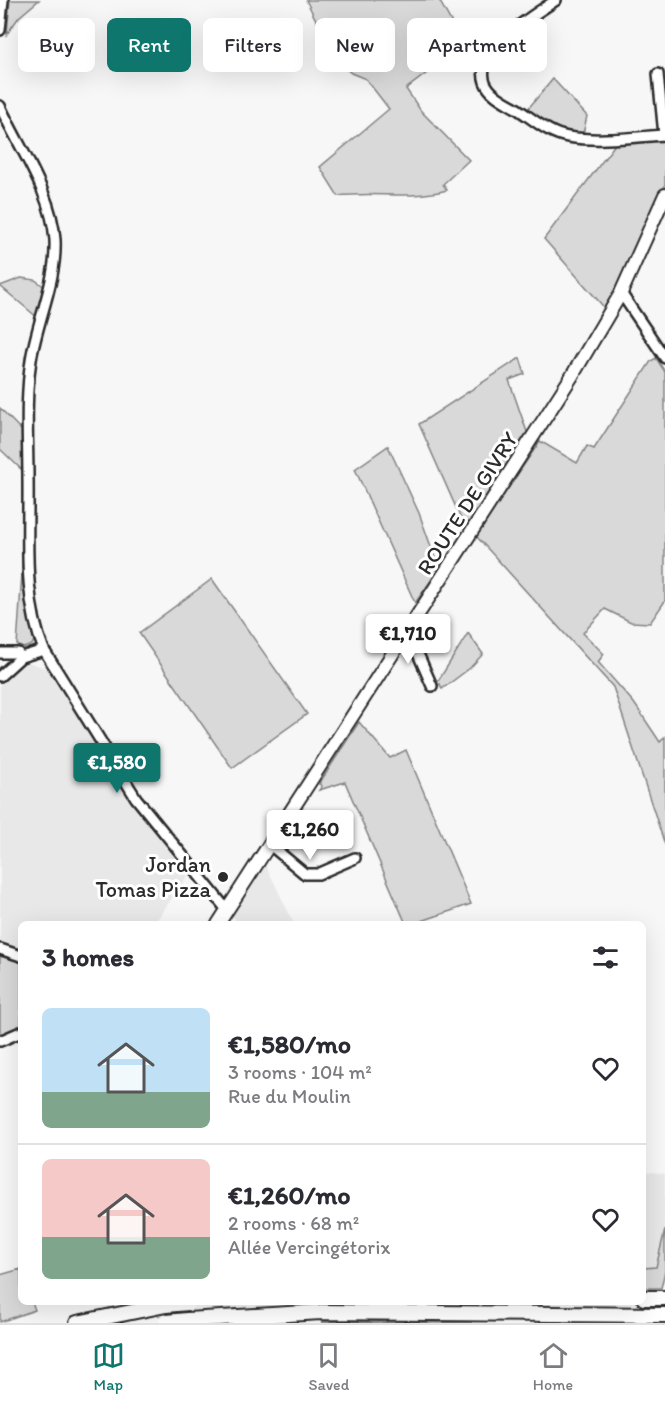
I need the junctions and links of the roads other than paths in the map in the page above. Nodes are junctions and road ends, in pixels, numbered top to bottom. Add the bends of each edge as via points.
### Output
1 (3, 0) edge
2 (556, 0) edge
3 (0, 30) edge
4 (658, 74) dead end
5 (0, 106) edge
6 (664, 135) edge
7 (665, 195) edge
8 (665, 216) edge
9 (623, 296) junction
10 (665, 358) edge
11 (408, 633) junction
12 (44, 650) junction
13 (0, 653) edge
14 (21, 657) junction
15 (0, 676) edge
16 (432, 686) dead end
17 (269, 844) junction
18 (355, 858) dead end
19 (227, 910) junction
20 (220, 921) edge
21 (0, 949) edge
22 (18, 955) edge
23 (18, 1033) edge
24 (0, 1041) edge
25 (166, 1305) edge
26 (658, 1315) edge
27 (76, 1323) edge
28 (164, 1323) edge

1 - 3 street
2 - 6 street via 514,29 493,50 484,74 492,92 552,132 568,137
4 - 6 street
5 - 12 street via 48,207 55,242 30,363 27,409 29,579 36,632
7 - 9 main road, ROUTE DE GIVRY
8 - 9 main road, ROUTE DE GIVRY
9 - 10 street
9 - 11 main road, ROUTE DE GIVRY via 602,337 572,376
11 - 16 street
11 - 17 main road, ROUTE DE GIVRY
12 - 14 street
12 - 19 street via 136,798
13 - 14 street via 18,653
14 - 15 street
17 - 18 street via 305,874 318,874
17 - 19 main road, ROUTE DE GIVRY
19 - 20 main road, ROUTE DE GIVRY
21 - 22 street
23 - 24 street
25 - 27 highway, bridge
26 - 28 highway, bridge via 321,1312

